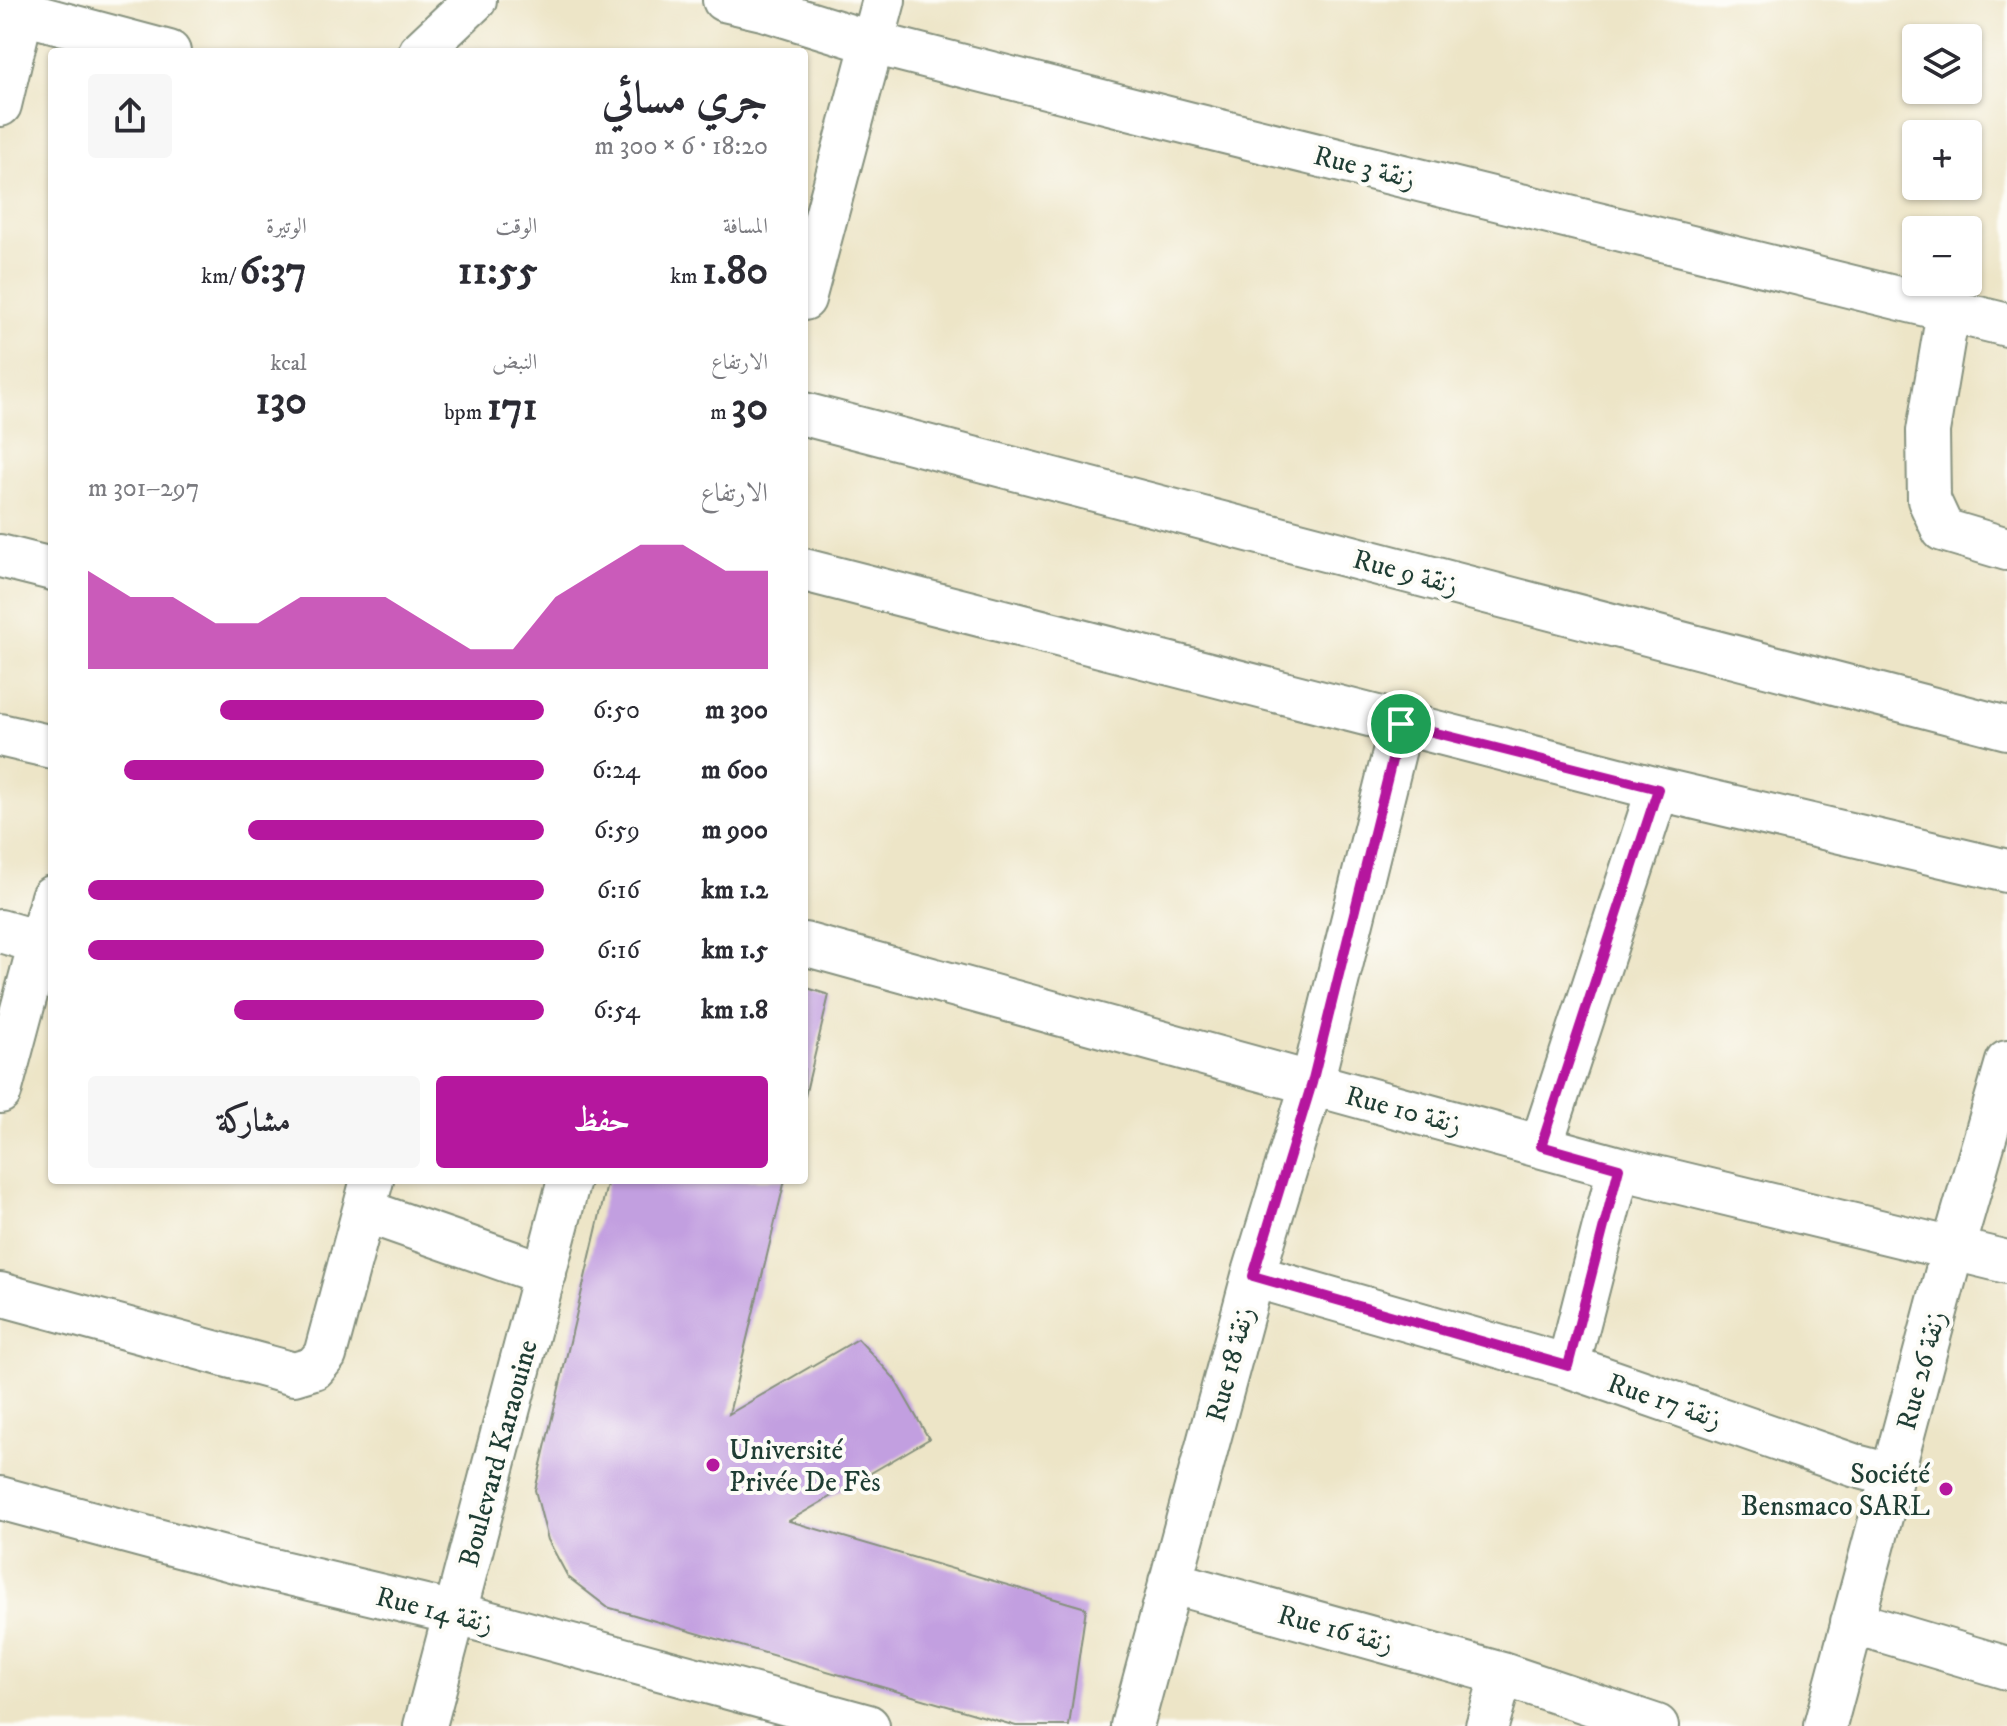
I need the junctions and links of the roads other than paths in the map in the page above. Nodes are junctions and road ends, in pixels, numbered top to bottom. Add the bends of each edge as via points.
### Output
1 (475, 0) edge
2 (724, 0) edge
3 (884, 0) edge
4 (11, 10) edge
5 (873, 43) junction
6 (154, 48) edge
7 (424, 48) edge
8 (0, 105) edge
9 (808, 284) edge
10 (1948, 312) junction
11 (2007, 325) edge
12 (808, 415) edge
13 (2007, 549) edge
14 (0, 556) edge
15 (48, 568) edge
16 (808, 571) edge
17 (1401, 724) junction
18 (2007, 728) edge
19 (0, 735) edge
20 (48, 746) edge
21 (1658, 789) junction
22 (2007, 871) edge
23 (0, 931) edge
24 (46, 945) edge
25 (808, 945) edge
26 (2007, 1062) edge
27 (1312, 1083) junction
28 (0, 1092) edge
29 (1541, 1146) junction
30 (1619, 1168) junction
31 (568, 1184) edge
32 (369, 1195) edge
33 (1953, 1248) junction
34 (2007, 1262) edge
35 (545, 1274) junction
36 (1253, 1276) junction
37 (0, 1294) edge
38 (1568, 1366) junction
39 (1891, 1475) junction
40 (0, 1498) edge
41 (1170, 1582) junction
42 (454, 1613) junction
43 (1852, 1622) junction
44 (2007, 1668) edge
45 (1502, 1674) junction
46 (425, 1726) edge
47 (868, 1726) edge
48 (1132, 1726) edge
49 (1487, 1726) edge
50 (1657, 1726) edge
51 (1825, 1726) edge

1 - 7 street
2 - 5 street, Rue 3 زنقة
3 - 5 street
4 - 6 street
4 - 8 street
5 - 9 street
5 - 10 street, Rue 3 زنقة
10 - 11 street, Rue 3 زنقة
10 - 13 street via 1928,431 1929,500 1943,530
12 - 18 street, Rue 9 زنقة
14 - 15 street
16 - 17 street
17 - 21 street
17 - 27 street, Rue 18 زنقة
19 - 20 street
21 - 22 street
21 - 29 street
23 - 24 street
24 - 28 street
25 - 27 street, Rue 10 زنقة
26 - 33 street, Rue 26 زنقة
27 - 29 street, Rue 10 زنقة
27 - 36 street, Rue 18 زنقة
29 - 30 street, Rue 10 زنقة
30 - 33 street, Rue 10 زنقة
30 - 38 street
31 - 35 street, Boulevard Karaouine
32 - 35 street
32 - 37 street via 325,1355 314,1368 294,1374
33 - 34 street, Rue 10 زنقة
33 - 39 street, Rue 26 زنقة
35 - 42 street, Boulevard Karaouine
36 - 38 street, Rue 17 زنقة
36 - 41 street, Rue 18 زنقة
38 - 39 street, Rue 17 زنقة
39 - 43 street, Rue 26 زنقة
40 - 42 street, Rue 14 زنقة
41 - 45 street, Rue 16 زنقة
41 - 48 street, Rue 18 زنقة
42 - 46 street, Boulevard Karaouine
42 - 47 street, Rue 14 زنقة
43 - 44 street
43 - 51 street, Rue 26 زنقة
45 - 49 street
45 - 50 street, Rue 16 زنقة

